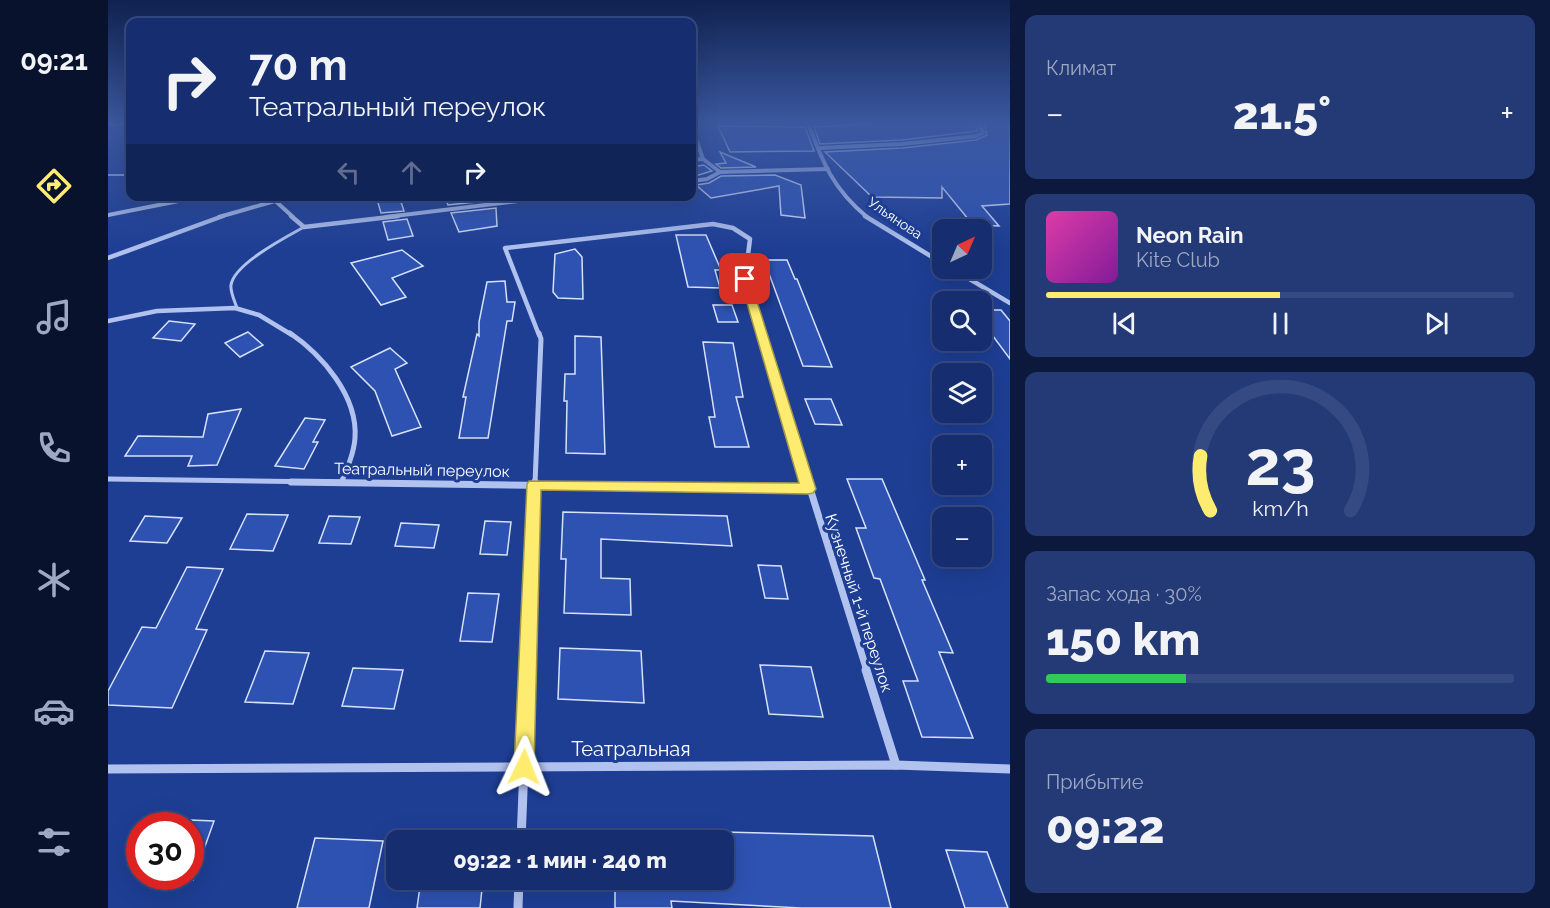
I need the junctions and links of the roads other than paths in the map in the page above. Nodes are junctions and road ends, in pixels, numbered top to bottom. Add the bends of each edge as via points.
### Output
1 (711, 165) edge
2 (826, 165) edge
3 (828, 169) junction
4 (720, 172) junction
5 (108, 175) edge
6 (126, 175) edge
7 (696, 180) edge
8 (173, 201) edge
9 (275, 201) joint
10 (519, 201) edge
11 (108, 215) edge
12 (304, 227) junction
13 (932, 257) edge
14 (108, 258) edge
15 (970, 279) edge
16 (1010, 303) edge
17 (237, 308) junction
18 (108, 321) edge
19 (108, 479) edge
20 (341, 483) junction
21 (534, 484) junction
22 (808, 489) junction
23 (896, 765) junction
24 (524, 767) junction
25 (108, 769) edge
26 (1010, 769) edge
27 (521, 830) edge
28 (519, 890) edge
29 (518, 908) edge

1 - 4 street
2 - 3 street, Ульянова
3 - 4 street
3 - 13 street, Ульянова via 846,199 866,216
4 - 7 street
5 - 6 lane
8 - 11 street
9 - 12 street
9 - 14 street via 241,209
10 - 12 street
12 - 17 lane via 268,248 236,276 231,285
15 - 16 street
17 - 18 street via 163,310
17 - 20 street via 260,315 299,341 337,377 352,412 355,435
19 - 20 street, Театральный переулок
20 - 21 street, Театральный переулок
21 - 22 street, Театральный переулок
21 - 22 street, Кузнечный 1-й переулок via 541,339 505,248 712,224 735,229 750,239 745,279
21 - 24 street
22 - 23 street, Кузнечный 1-й переулок
23 - 24 street, Театральная
23 - 26 street, Театральная
24 - 25 street, Театральная
24 - 27 street
28 - 29 street

